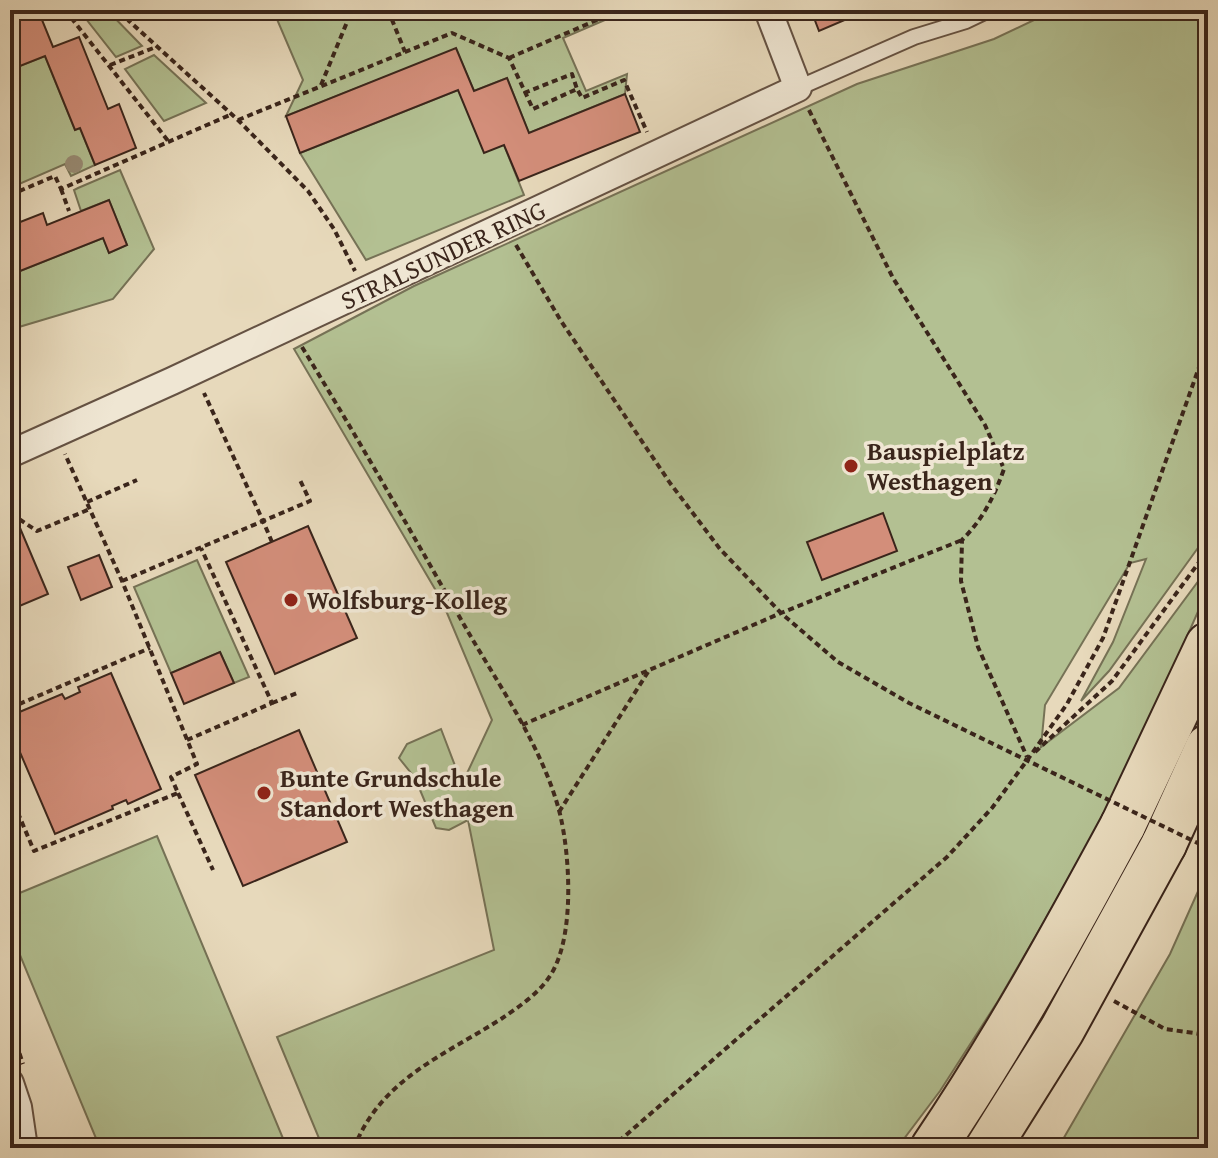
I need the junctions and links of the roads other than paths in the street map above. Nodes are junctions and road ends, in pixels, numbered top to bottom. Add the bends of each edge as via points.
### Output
1 (768, 10) edge
2 (989, 10) edge
3 (798, 88) junction
4 (10, 454) edge
5 (1208, 645) edge
6 (1208, 747) edge
7 (10, 1083) edge
8 (24, 1148) edge
9 (933, 1148) edge
10 (988, 1148) edge

1 - 3 street
2 - 3 lane
3 - 4 street, STRALSUNDER RING
5 - 9 highway via 1123,825 1034,990
6 - 10 highway via 1164,844 1062,1030
7 - 8 street

